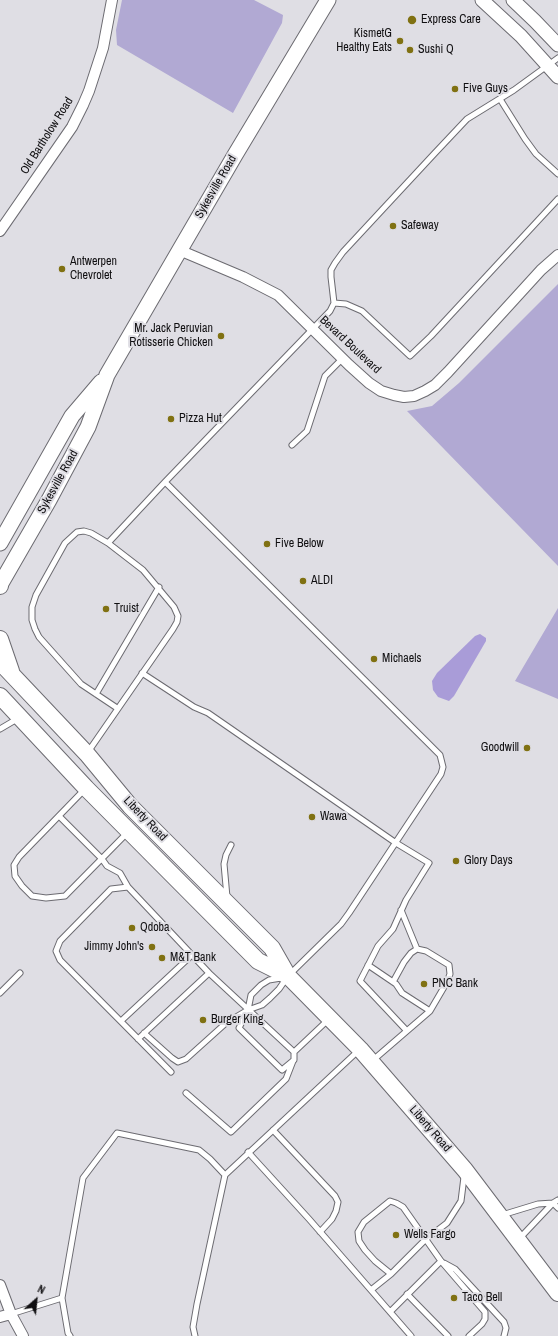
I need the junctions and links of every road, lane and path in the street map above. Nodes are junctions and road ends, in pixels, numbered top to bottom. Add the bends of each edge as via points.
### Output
1 (112, 0) edge
2 (328, 0) edge
3 (482, 0) edge
4 (513, 0) edge
5 (558, 45) edge
6 (553, 62) edge
7 (558, 77) edge
8 (500, 99) junction
9 (558, 174) edge
10 (558, 199) edge
11 (0, 231) edge
12 (179, 250) junction
13 (558, 255) edge
14 (334, 303) junction
15 (312, 328) junction
16 (343, 358) junction
17 (107, 375) junction
18 (292, 446) dead end
19 (165, 482) junction
20 (0, 543) edge
21 (108, 543) junction
22 (0, 585) edge
23 (159, 587) junction
24 (0, 639) edge
25 (0, 662) edge
26 (142, 673) junction
27 (13, 676) junction
28 (96, 694) junction
29 (0, 696) edge
30 (117, 708) junction
31 (20, 717) junction
32 (0, 729) edge
33 (87, 754) junction
34 (86, 788) junction
35 (59, 816) junction
36 (128, 832) junction
37 (396, 843) junction
38 (231, 845) dead end
39 (102, 859) junction
40 (128, 887) junction
41 (228, 904) junction
42 (401, 910) junction
43 (417, 949) junction
44 (192, 955) junction
45 (368, 965) junction
46 (20, 973) dead end
47 (209, 973) junction
48 (288, 976) junction
49 (393, 982) junction
50 (0, 994) edge
51 (248, 1010) junction
52 (430, 1011) junction
53 (330, 1018) junction
54 (121, 1021) junction
55 (407, 1031) junction
56 (144, 1033) junction
57 (138, 1039) junction
58 (360, 1049) junction
59 (294, 1052) junction
60 (294, 1060) junction
61 (372, 1062) junction
62 (171, 1072) dead end
63 (186, 1093) dead end
64 (273, 1130) junction
65 (248, 1152) junction
66 (465, 1170) junction
67 (225, 1175) junction
68 (556, 1201) edge
69 (558, 1208) edge
70 (500, 1215) junction
71 (320, 1232) junction
72 (426, 1239) junction
73 (518, 1239) junction
74 (441, 1261) junction
75 (391, 1274) junction
76 (0, 1285) edge
77 (371, 1290) junction
78 (558, 1293) edge
79 (407, 1294) junction
80 (62, 1298) junction
81 (390, 1312) junction
82 (11, 1314) junction
83 (0, 1317) edge
84 (23, 1336) edge
85 (70, 1336) edge
86 (195, 1336) edge
87 (412, 1336) edge
88 (448, 1336) edge
89 (469, 1336) edge
90 (504, 1336) edge

1 - 11 street, Old Bartholow Road via 103,48 83,105 72,127
2 - 12 main road, Sykesville Road
3 - 6 street
4 - 5 street
6 - 7 street
6 - 8 lane
8 - 9 lane via 532,149
8 - 14 lane via 467,119 343,252 331,270
10 - 14 lane via 410,356 362,311 346,304
12 - 15 street, Bevard Boulevard via 263,286 278,295
12 - 17 main road, Sykesville Road
13 - 16 street, Bevard Boulevard via 541,270 448,372 425,391 404,397 381,391
14 - 15 lane via 330,311
15 - 16 street, Bevard Boulevard
15 - 19 lane
16 - 18 lane via 325,376 308,431
17 - 20 main road, Sykesville Road via 72,416
17 - 22 main road, Sykesville Road via 88,427
19 - 21 lane
19 - 37 lane via 440,755 443,767 441,774
21 - 23 lane via 145,572
21 - 28 lane via 84,531 71,536 43,582 32,607 32,620 39,637 81,684
23 - 26 lane via 174,607 178,616 177,622
23 - 28 lane
24 - 27 main road
25 - 27 main road, Liberty Road
26 - 30 lane
26 - 37 lane via 194,707 208,713
27 - 33 main road, Liberty Road
28 - 30 lane
29 - 31 main road, Liberty Road
30 - 33 lane
31 - 32 lane
31 - 34 main road, Liberty Road
33 - 41 main road, Liberty Road via 130,806
34 - 35 lane
34 - 36 main road, Liberty Road
35 - 39 lane
35 - 39 lane via 14,865 15,876 22,886 32,896 65,896
36 - 39 lane
36 - 48 main road, Liberty Road via 258,961
37 - 42 lane via 429,863
37 - 48 lane via 341,924
38 - 41 lane via 224,864
39 - 40 lane via 107,866 120,873
40 - 44 lane
40 - 54 lane via 111,889 60,941 56,951 60,960
41 - 48 main road, Liberty Road via 272,948
42 - 43 lane
42 - 45 lane via 394,929 378,946
43 - 49 lane via 404,962
43 - 52 lane via 426,951 449,965 450,974 447,982
44 - 47 lane
44 - 54 lane
45 - 49 lane
45 - 55 lane via 360,982
46 - 50 lane
47 - 51 lane
47 - 56 lane
48 - 51 lane via 262,1005
48 - 51 lane via 269,980 261,985 251,995
48 - 53 main road, Liberty Road
49 - 52 lane via 402,993
51 - 56 lane via 226,1024 186,1059 178,1062
51 - 59 lane
51 - 60 lane via 239,1028 282,1070
52 - 55 lane
53 - 58 main road, Liberty Road
53 - 59 lane
54 - 57 lane
55 - 61 lane
56 - 57 lane
57 - 62 lane
58 - 61 main road, Liberty Road
58 - 64 lane
59 - 60 lane
60 - 63 lane via 286,1079 231,1132
61 - 66 main road, Liberty Road
64 - 65 lane
64 - 71 lane via 338,1202 332,1219
65 - 67 lane
65 - 71 lane
66 - 70 main road, Liberty Road
66 - 72 lane via 462,1201 447,1223
67 - 80 lane via 199,1150 117,1133 83,1178
67 - 86 lane via 197,1304 193,1327
68 - 69 lane
68 - 70 lane
68 - 73 lane
70 - 73 main road, Liberty Road
71 - 77 lane
72 - 74 lane
72 - 75 lane
72 - 75 lane via 403,1207 396,1202 390,1202 364,1222 358,1232 359,1241 375,1261
73 - 78 main road, Liberty Road
74 - 79 lane
74 - 89 lane via 485,1312 482,1324
74 - 90 lane via 455,1269 504,1322
75 - 77 lane
76 - 82 street
77 - 81 lane
79 - 81 lane
79 - 88 lane
80 - 82 lane
80 - 85 lane
81 - 87 lane
82 - 83 street
82 - 84 street

